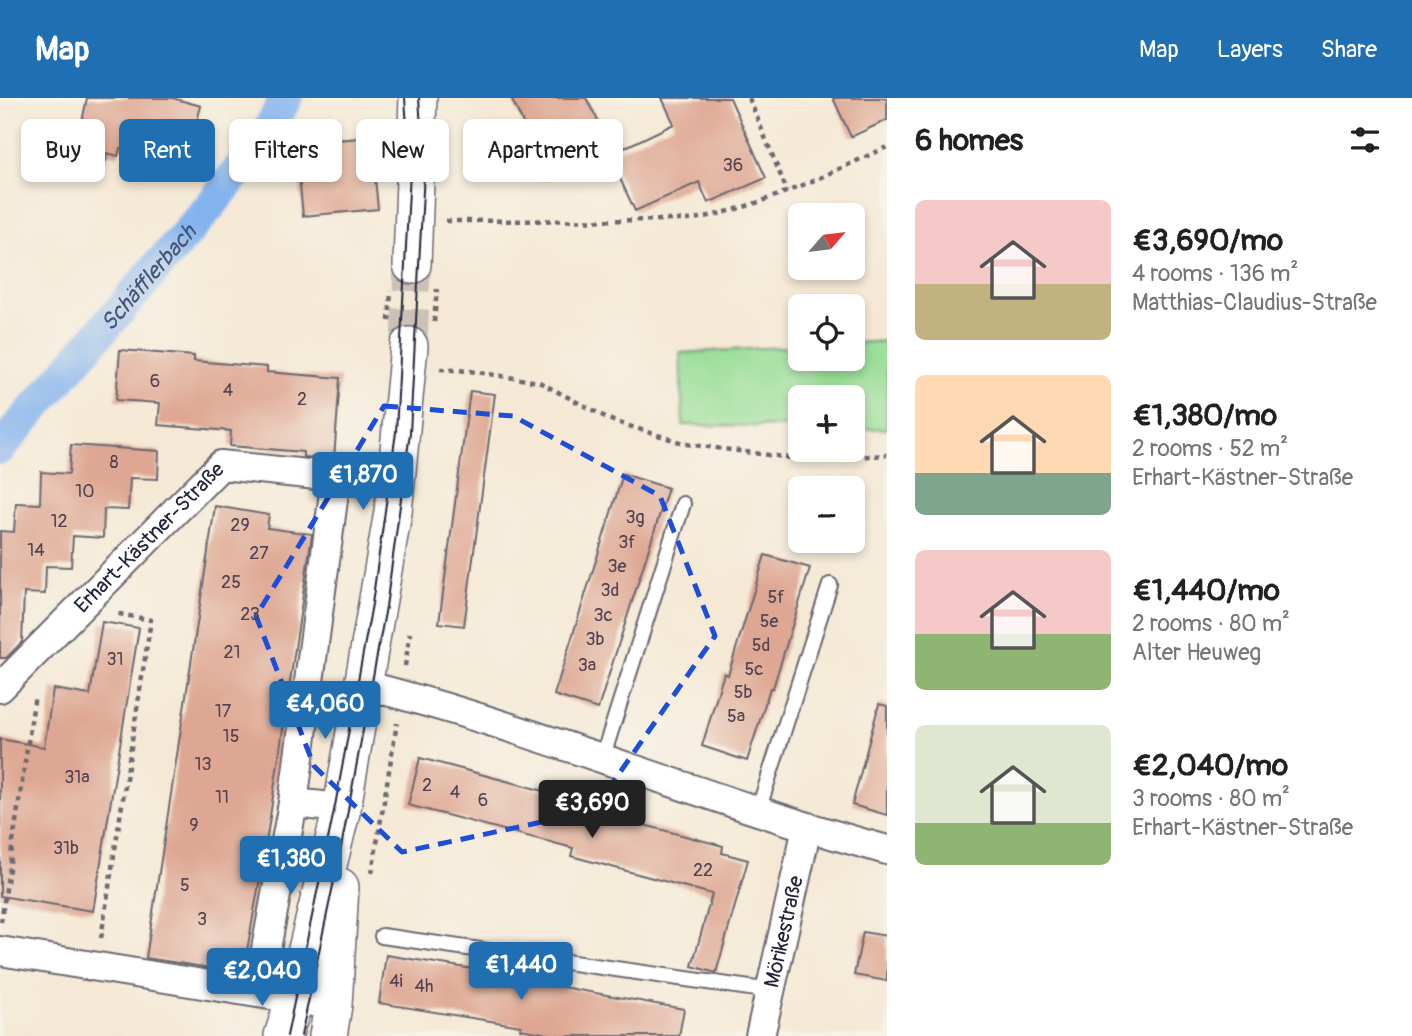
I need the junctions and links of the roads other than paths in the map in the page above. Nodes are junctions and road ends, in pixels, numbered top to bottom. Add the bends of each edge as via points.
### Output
1 (407, 98) edge
2 (418, 98) edge
3 (411, 119) edge
4 (418, 119) edge
5 (415, 182) edge
6 (412, 265) tunnel mouth
7 (409, 346) tunnel mouth
8 (682, 504) dead end
9 (830, 585) dead end
10 (364, 685) junction
11 (0, 688) edge
12 (602, 759) junction
13 (293, 803) junction
14 (342, 808) junction
15 (758, 811) junction
16 (807, 828) junction
17 (887, 850) edge
18 (382, 936) dead end
19 (0, 951) edge
20 (264, 960) dead end
21 (771, 991) junction
22 (295, 998) junction
23 (330, 1021) edge
24 (283, 1036) edge
25 (760, 1036) edge

1 - 3 street
2 - 4 street
5 - 6 street
7 - 10 street via 393,512
8 - 12 lane
9 - 15 lane
10 - 12 street via 466,712
10 - 14 street
11 - 13 street, Erhart-Kästner-Straße via 221,465 336,477
12 - 15 street
13 - 14 street
13 - 20 street, Erhart-Kästner-Straße
14 - 22 street
14 - 23 street
15 - 16 street
16 - 17 street
16 - 21 street, Mörikestraße
18 - 21 lane
19 - 22 street
21 - 25 street, Mörikestraße
22 - 23 street
22 - 24 street

